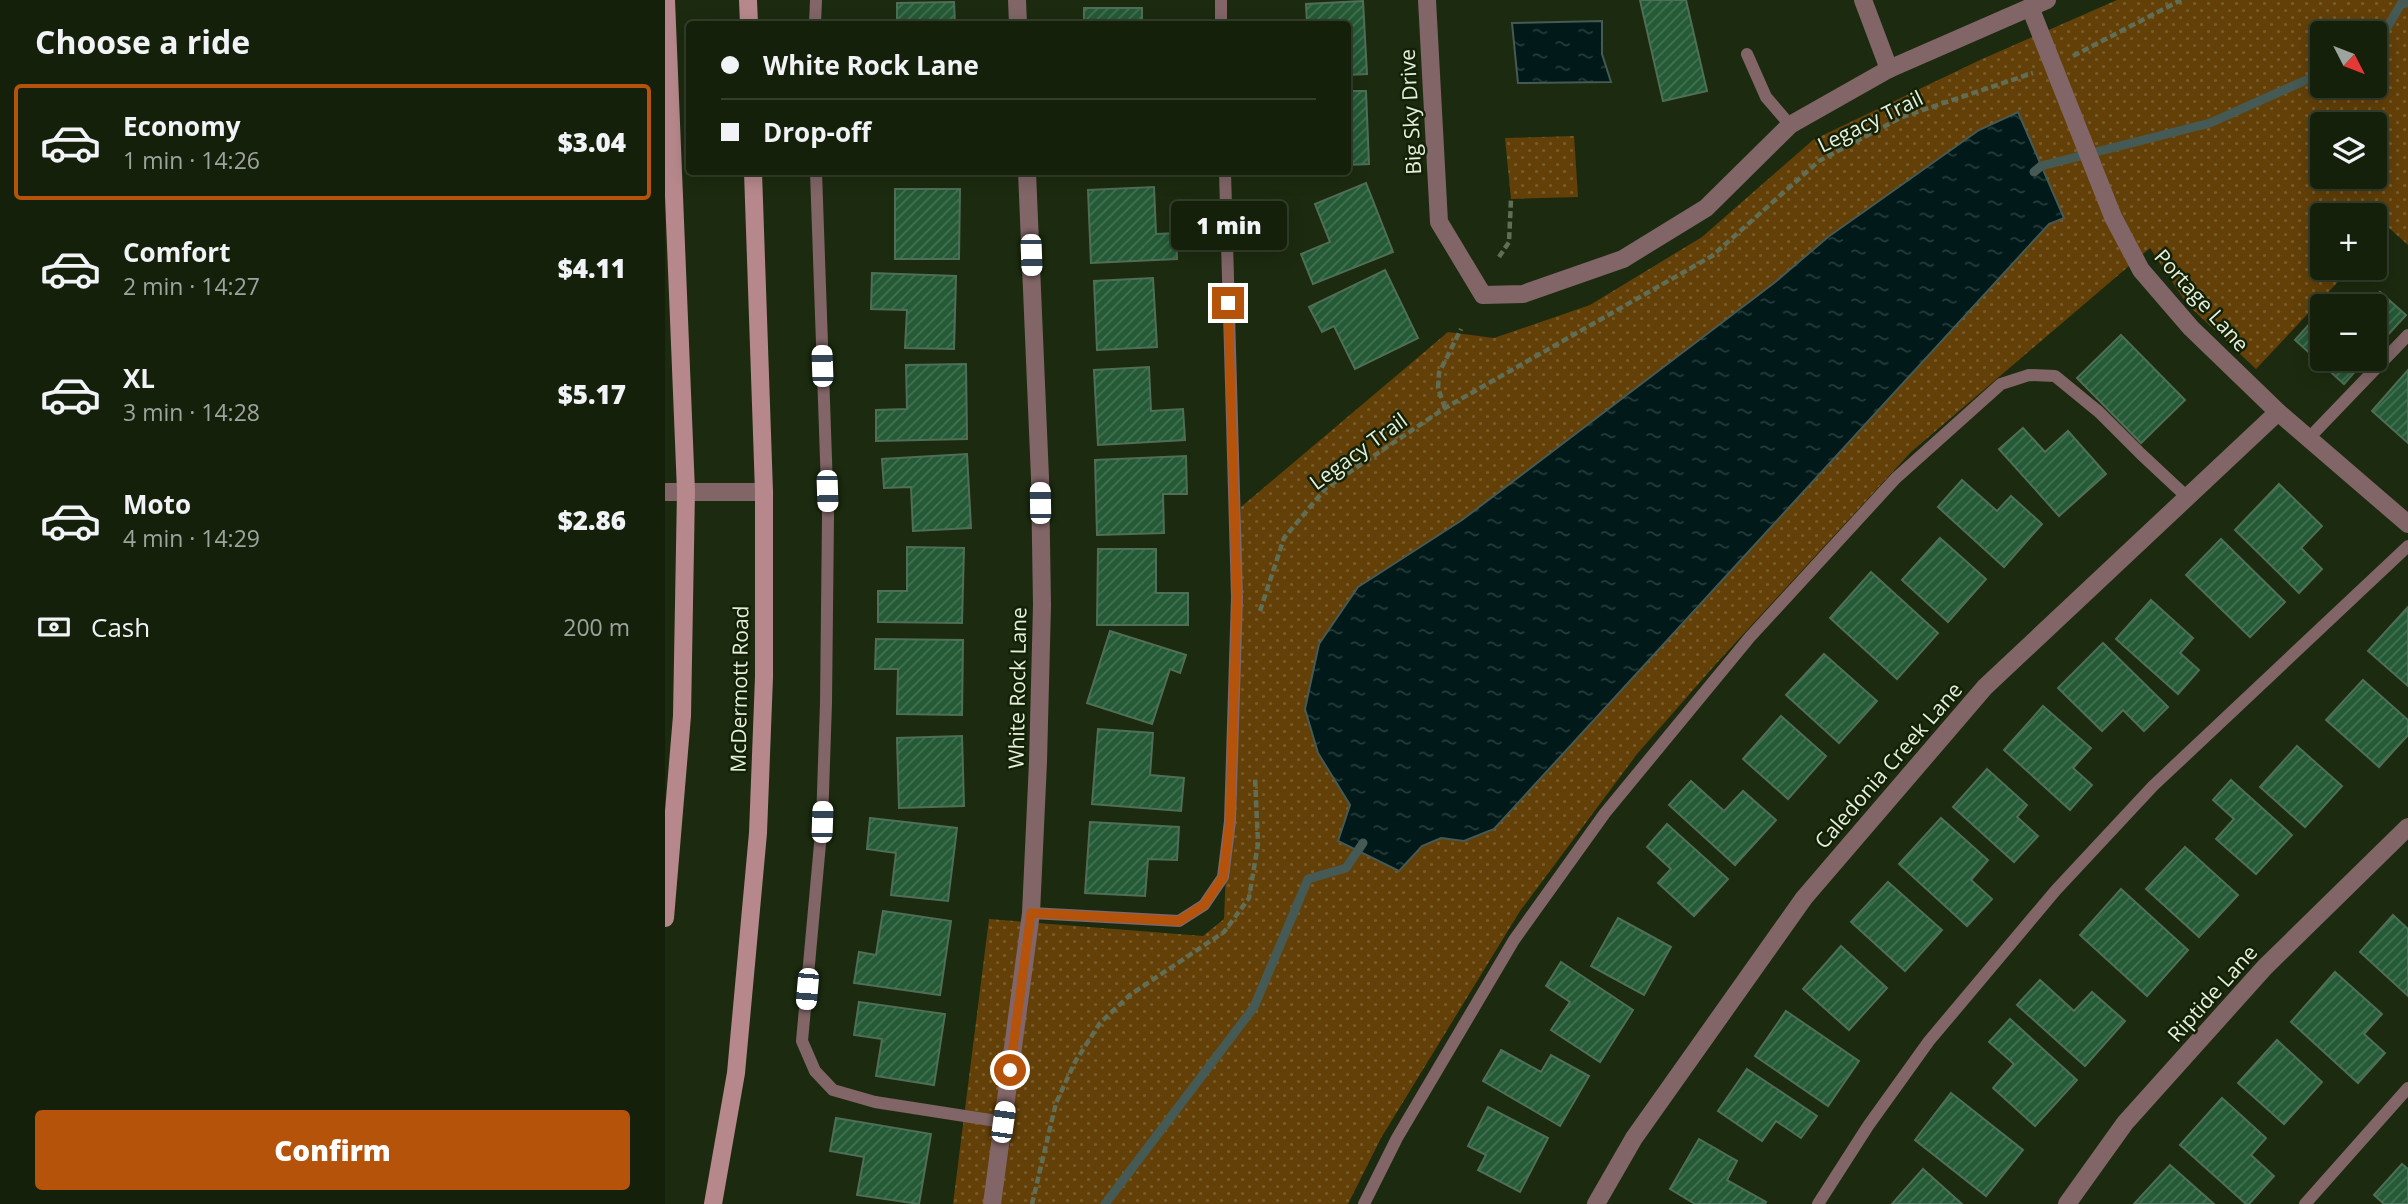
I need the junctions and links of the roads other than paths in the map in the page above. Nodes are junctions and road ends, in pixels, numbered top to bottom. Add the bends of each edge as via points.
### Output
1 (666, 0) edge
2 (748, 0) edge
3 (816, 0) edge
4 (1017, 0) edge
5 (1221, 0) edge
6 (1427, 0) edge
7 (1863, 0) edge
8 (2038, 4) edge
9 (748, 21) edge
10 (815, 21) edge
11 (1019, 21) edge
12 (1221, 21) edge
13 (1747, 54) dead end
14 (1889, 69) junction
15 (1790, 125) junction
16 (753, 175) edge
17 (816, 175) edge
18 (1027, 175) edge
19 (1225, 175) edge
20 (2408, 335) edge
21 (2279, 412) junction
22 (2309, 438) junction
23 (686, 491) junction
24 (665, 492) edge
25 (764, 492) junction
26 (2187, 497) junction
27 (2408, 524) edge
28 (2408, 546) edge
29 (2408, 827) edge
30 (1031, 913) junction
31 (665, 918) edge
32 (2408, 1088) edge
33 (1003, 1122) junction
34 (713, 1204) edge
35 (992, 1204) edge
36 (1364, 1204) edge
37 (1596, 1204) edge
38 (1818, 1204) edge
39 (2067, 1204) edge
40 (2305, 1204) edge

1 - 23 main road
2 - 9 main road
3 - 10 lane
4 - 11 street
5 - 12 lane
6 - 15 street, Big Sky Drive via 1439,222 1483,295 1523,294 1623,259 1706,208
7 - 14 street
8 - 14 street
8 - 21 street, Portage Lane via 2060,82 2113,217 2141,270 2191,328
13 - 15 lane via 1766,97
14 - 15 street
16 - 25 main road, McDermott Road
17 - 33 lane via 828,516 825,703 822,822 802,1041 815,1071 833,1090 875,1102
18 - 30 street, White Rock Lane via 1042,605
19 - 30 lane via 1237,597 1230,821 1223,877 1204,905 1179,921
20 - 22 lane
21 - 22 street, Portage Lane
21 - 26 street, Caledonia Creek Lane
22 - 27 street, Portage Lane
23 - 24 street
23 - 25 street
23 - 31 main road via 682,716
25 - 34 main road, McDermott Road via 758,832 736,1073
26 - 36 lane via 2055,376 2029,375 2001,384 1896,478 1750,637 1605,813 1514,940 1397,1138
26 - 37 street, Caledonia Creek Lane via 1985,687 1804,898 1635,1138
28 - 38 lane via 2180,760 2056,890 1929,1041
29 - 39 street, Riptide Lane via 2265,967 2125,1123
30 - 33 street, White Rock Lane
32 - 40 lane
33 - 35 street, White Rock Lane

